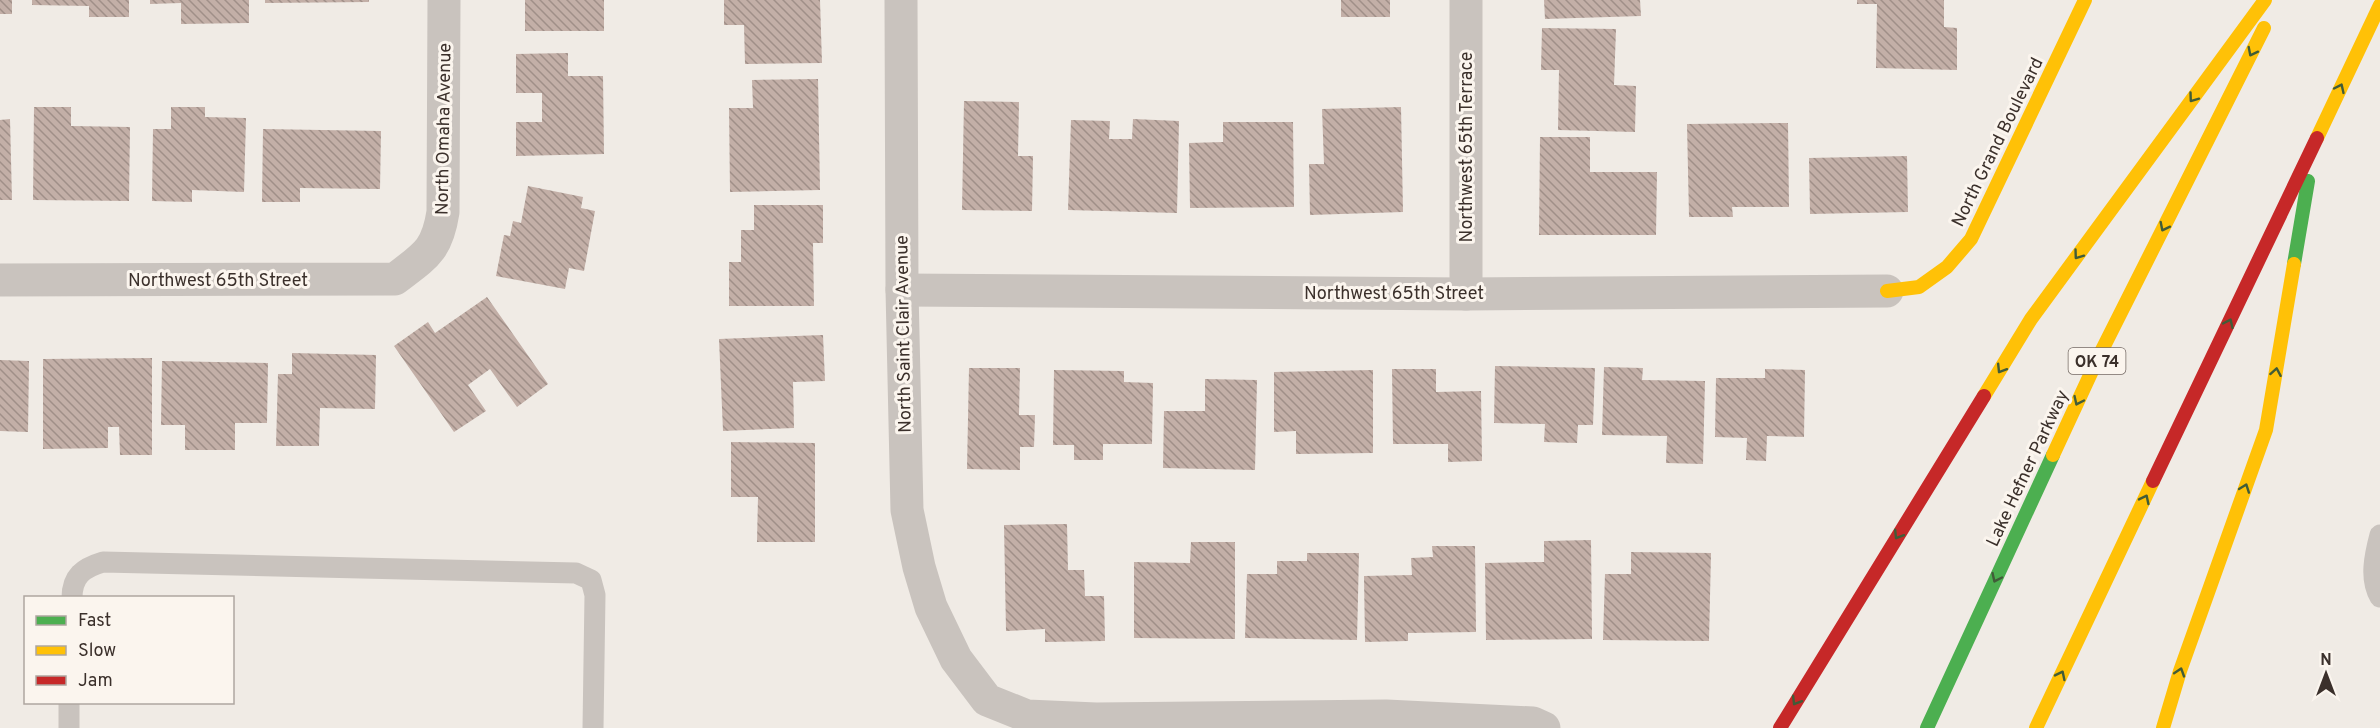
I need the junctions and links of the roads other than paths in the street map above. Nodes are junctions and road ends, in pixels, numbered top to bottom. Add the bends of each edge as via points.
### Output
1 (444, 0) edge
2 (901, 0) edge
3 (1466, 0) edge
4 (2085, 0) edge
5 (2265, 0) edge
6 (2278, 0) edge
7 (2380, 5) edge
8 (2315, 141) junction
9 (428, 254) joint
10 (0, 280) edge
11 (902, 290) junction
12 (1887, 291) joint
13 (1466, 294) junction
14 (2380, 535) edge
15 (72, 596) edge
16 (2380, 597) edge
17 (69, 704) edge
18 (69, 728) edge
19 (593, 728) edge
20 (1544, 728) edge
21 (1780, 728) edge
22 (1927, 728) edge
23 (2036, 728) edge
24 (2163, 728) edge

1 - 9 street, North Omaha Avenue via 443,212 439,234
2 - 11 street, North Saint Clair Avenue
3 - 13 street, Northwest 65th Terrace
4 - 12 main road, North Grand Boulevard via 1971,239 1947,267 1918,287
5 -> 21 main road via 2031,319
6 -> 22 main road, Lake Hefner Parkway / OK 74 via 2098,358
8 -> 7 main road
23 -> 8 main road
24 -> 8 main road via 2266,430
9 - 10 street, Northwest 65th Street via 395,279
11 - 13 street, Northwest 65th Street
11 - 20 street, North Saint Clair Avenue via 907,510 931,607 956,659 987,700 1027,716 1386,716 1533,723
12 - 13 street, Northwest 65th Street
14 - 16 lane via 2374,558 2376,591
15 - 19 lane via 81,571 103,562 576,573 591,580 595,595
17 - 18 lane

